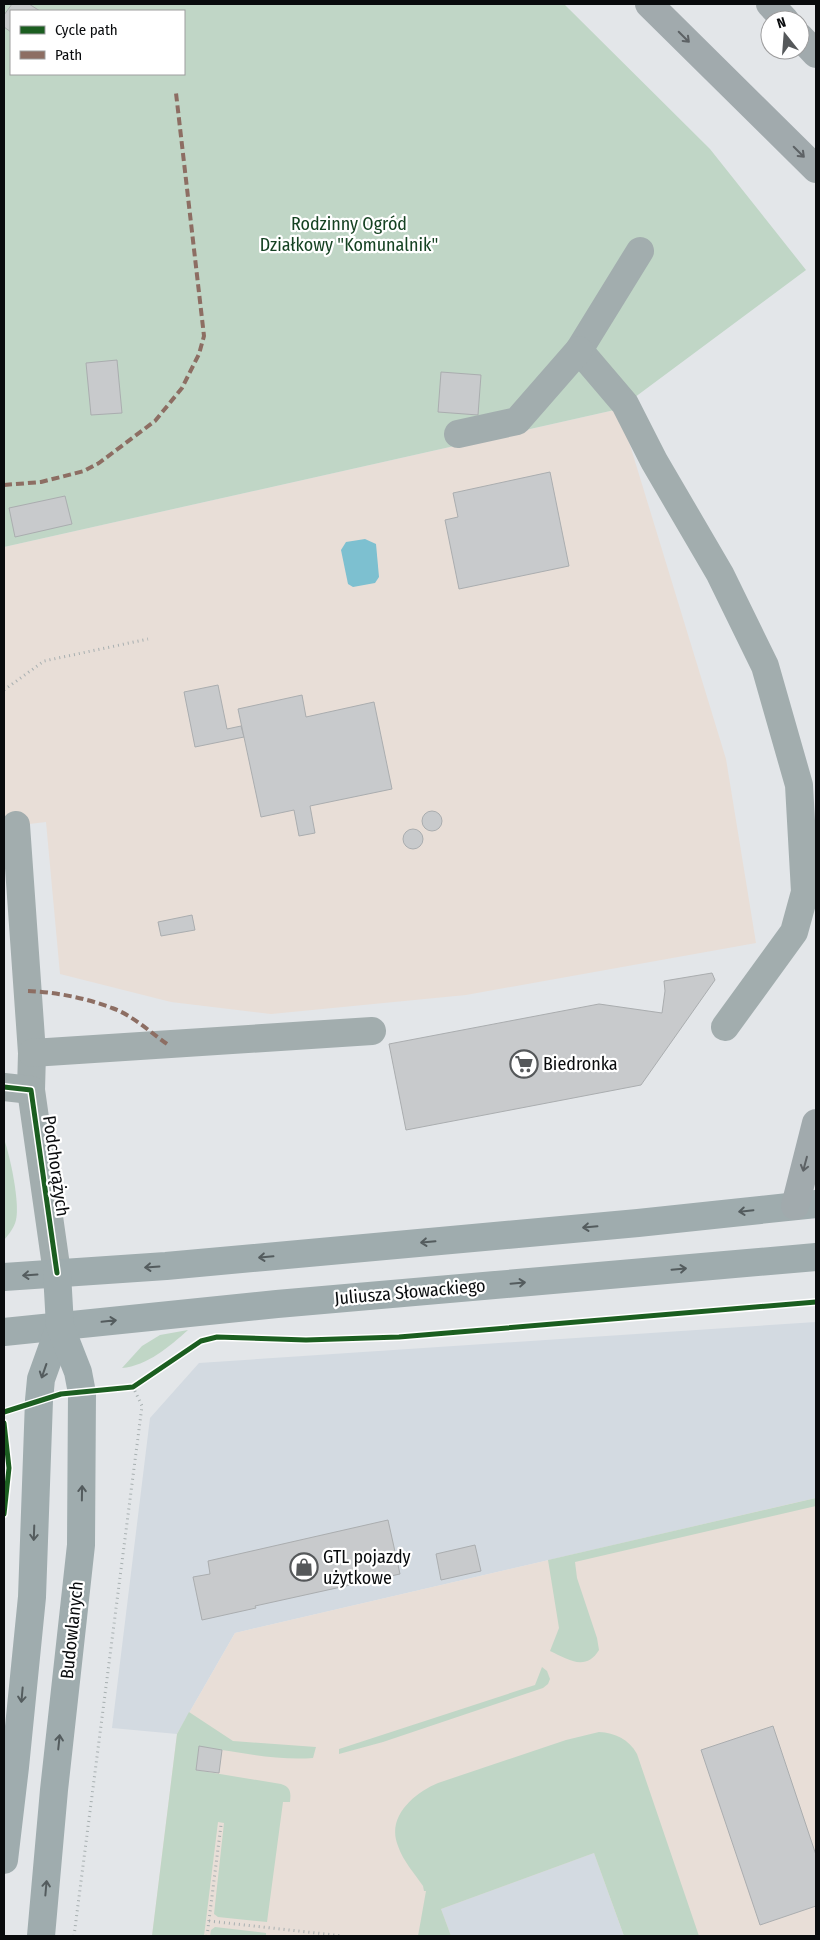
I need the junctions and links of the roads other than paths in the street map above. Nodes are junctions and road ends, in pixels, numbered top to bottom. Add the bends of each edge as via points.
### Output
1 (649, 4) edge
2 (816, 170) edge
3 (640, 251) dead end
4 (579, 350) junction
5 (458, 434) dead end
6 (16, 826) dead end
7 (13, 913) edge
8 (725, 1027) dead end
9 (372, 1031) dead end
10 (32, 1053) junction
11 (4, 1087) edge
12 (31, 1090) junction
13 (816, 1123) edge
14 (806, 1205) edge
15 (816, 1256) edge
16 (57, 1273) junction
17 (4, 1277) edge
18 (60, 1326) junction
19 (4, 1332) edge
20 (4, 1860) edge
21 (41, 1936) edge

1 -> 2 highway
3 - 4 street
4 - 5 street via 517,421
4 - 8 street via 625,404 720,574 765,666 799,785 805,892 794,932
6 - 7 street, Podchorążych
7 - 10 street, Podchorążych
9 - 10 street
10 - 12 street, Podchorążych
11 - 12 street
12 - 16 street, Podchorążych
13 -> 14 highway
14 -> 16 main road via 166,1266
18 -> 15 main road, Juliusza Słowackiego
16 -> 17 main road
16 - 18 main road, Budowlanych
18 - 19 main road, Juliusza Słowackiego
18 -> 20 main road, Budowlanych via 41,1379 32,1597
21 -> 18 main road, Budowlanych via 81,1545 82,1393 78,1372

